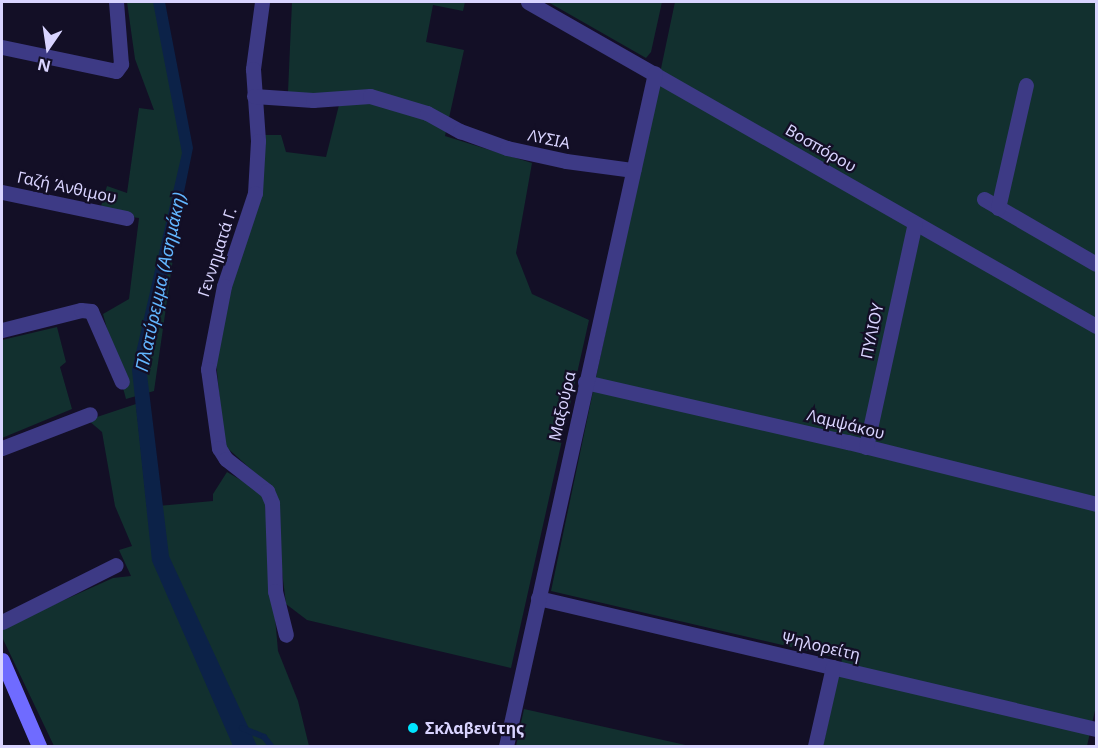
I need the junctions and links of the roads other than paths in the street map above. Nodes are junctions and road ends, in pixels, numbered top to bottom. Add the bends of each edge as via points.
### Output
1 (116, 2) edge
2 (262, 2) edge
3 (528, 2) edge
4 (2, 47) edge
5 (655, 73) junction
6 (1026, 85) dead end
7 (254, 96) junction
8 (633, 170) junction
9 (2, 192) edge
10 (984, 199) dead end
11 (998, 208) junction
12 (126, 218) dead end
13 (915, 223) junction
14 (1096, 264) edge
15 (1096, 326) edge
16 (2, 330) edge
17 (122, 382) dead end
18 (585, 382) junction
19 (90, 414) dead end
20 (866, 447) junction
21 (2, 448) edge
22 (1096, 504) edge
23 (116, 565) dead end
24 (538, 598) junction
25 (2, 622) edge
26 (286, 635) dead end
27 (2, 660) edge
28 (833, 667) junction
29 (4, 676) edge
30 (1096, 729) edge
31 (39, 747) edge
32 (506, 747) edge
33 (815, 747) edge

1 - 4 street via 121,64 113,72
2 - 7 street, Γεννηματά Γ. via 253,65
3 - 5 street, Βοσπόρου
5 - 8 street, Μαξούρα
5 - 13 street, Βοσπόρου
6 - 11 street
7 - 8 street, ΛΥΣΙΑ via 313,100 370,96 427,113 460,131 537,156
7 - 26 street, Γεννηματά Γ. via 258,141 255,193 224,285 208,369 219,448 226,459 267,491 273,513 275,591
8 - 18 street, Μαξούρα
9 - 12 street, Γαζή Άνθιμου
10 - 11 street
11 - 14 street
13 - 15 street, Βοσπόρου
13 - 20 street, ΠΥΛΙΟΥ
16 - 17 street via 81,310 92,311
18 - 20 street, Λαμψάκου
18 - 24 street, Μαξούρα
19 - 21 street
20 - 22 street, Λαμψάκου
23 - 25 street
24 - 28 street, Ψηλορείτη
24 - 32 street, Μαξούρα
27 - 29 main road
28 - 30 street, Ψηλορείτη
28 - 33 street
29 - 31 main road

